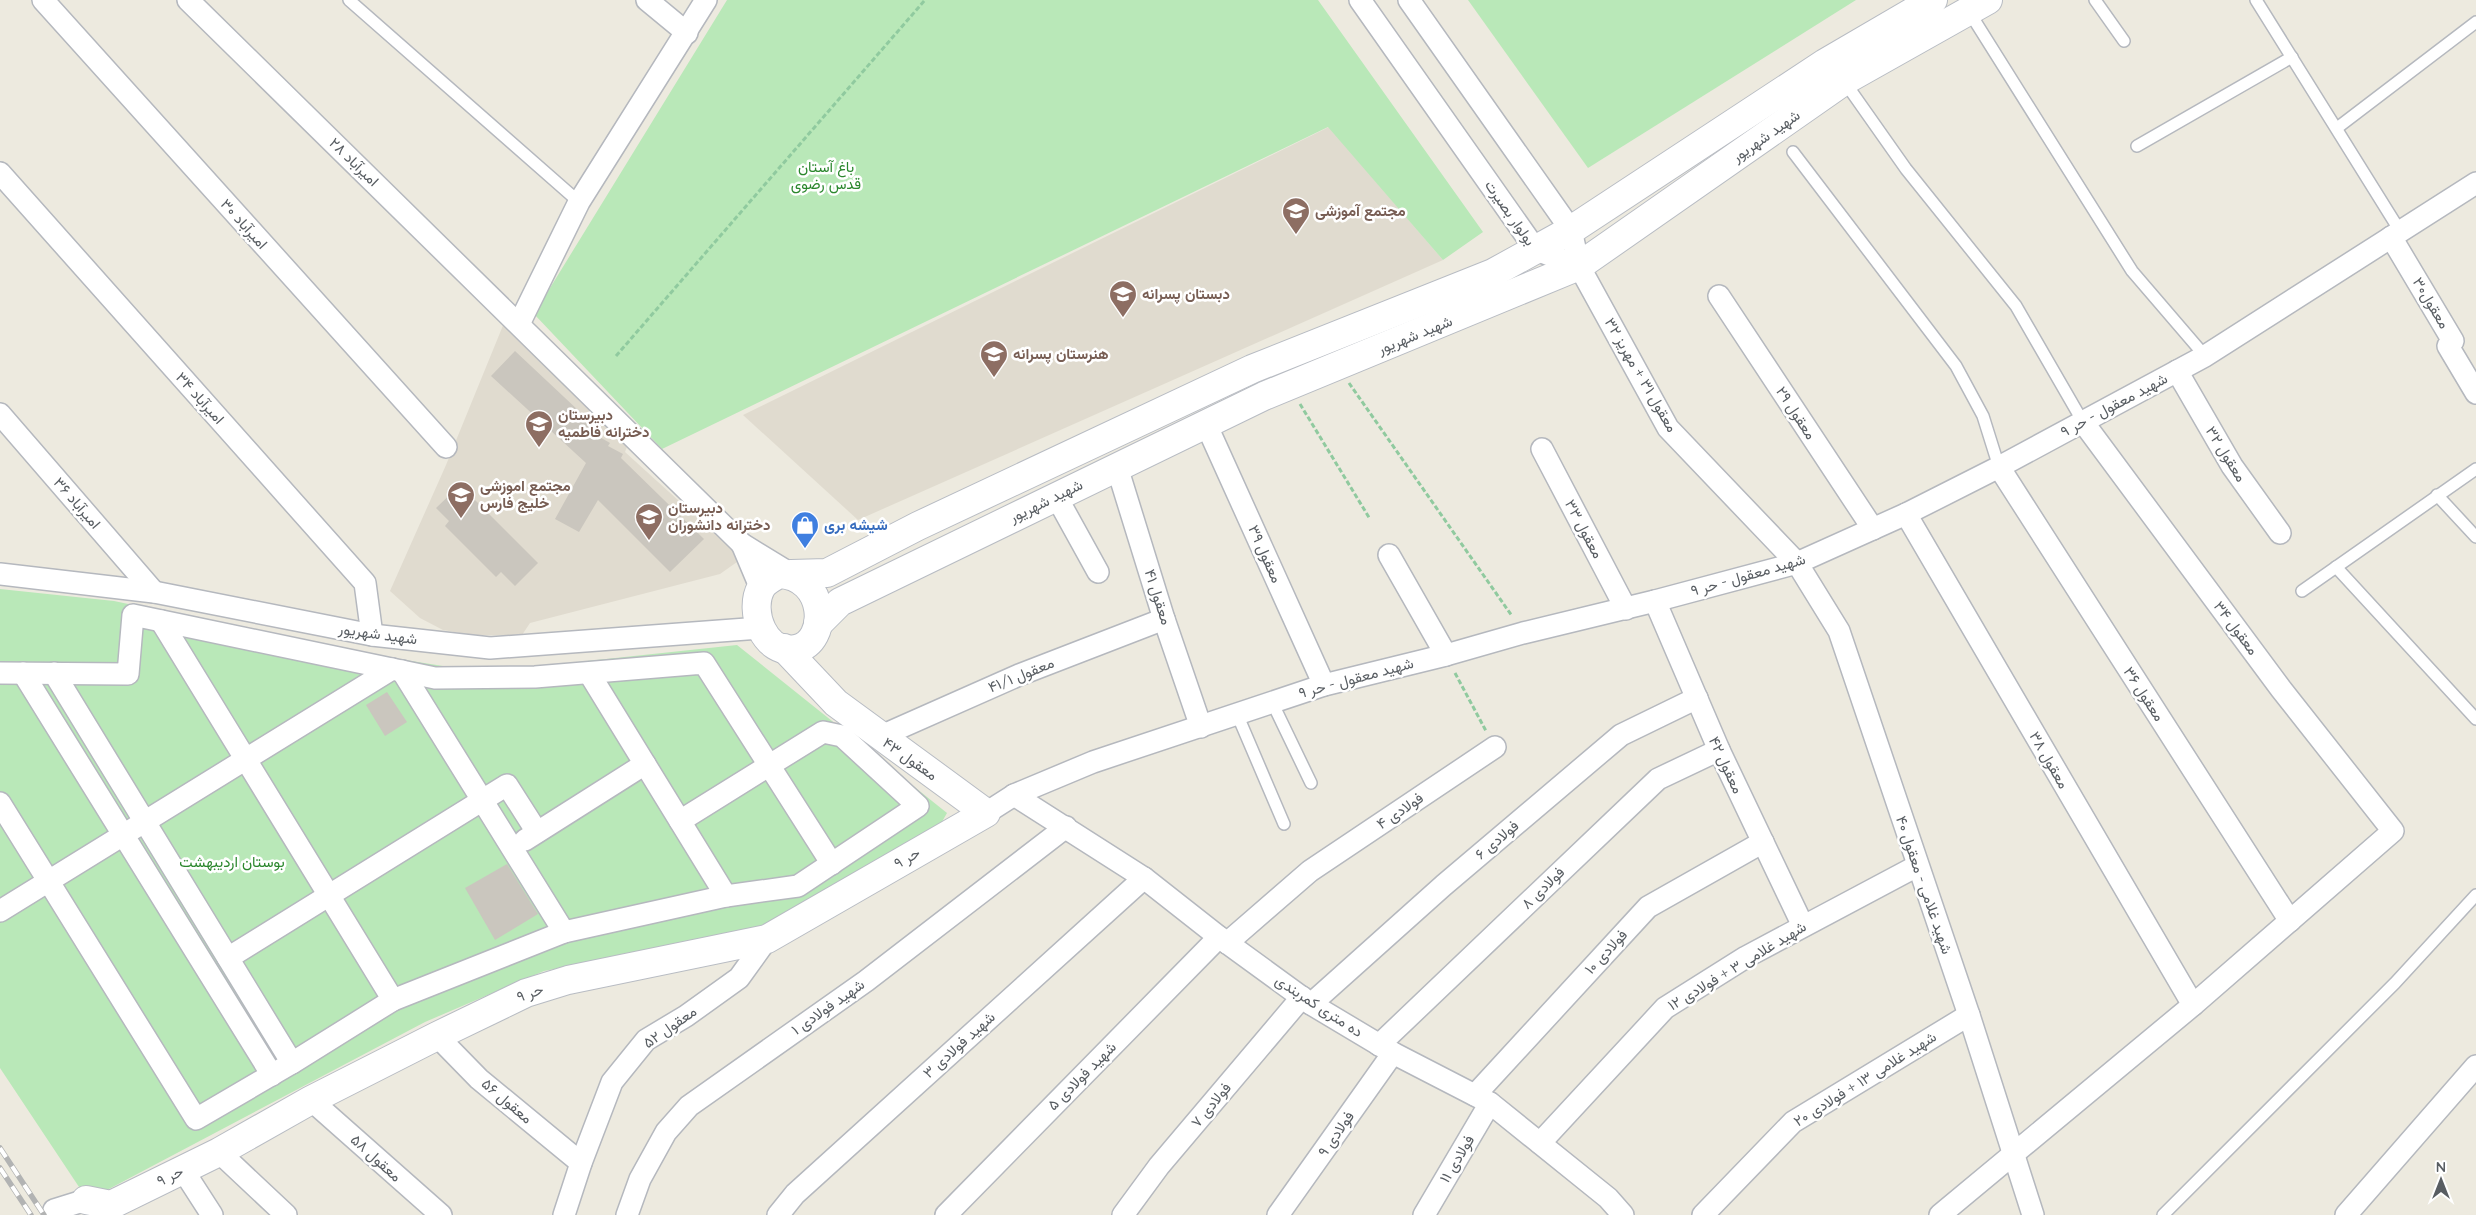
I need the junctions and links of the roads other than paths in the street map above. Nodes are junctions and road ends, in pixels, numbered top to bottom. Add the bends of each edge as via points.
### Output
1 (43, 0) edge
2 (188, 0) edge
3 (348, 0) edge
4 (647, 0) edge
5 (706, 0) edge
6 (1360, 0) edge
7 (1409, 0) edge
8 (1933, 0) edge
9 (2095, 0) edge
10 (2256, 0) edge
11 (1978, 5) edge
12 (2476, 22) edge
13 (687, 32) junction
14 (2124, 41) dead end
15 (2292, 57) junction
16 (1844, 81) junction
17 (2337, 128) junction
18 (2137, 146) dead end
19 (1793, 152) dead end
20 (0, 173) edge
21 (2476, 183) edge
22 (579, 202) junction
23 (1571, 230) junction
24 (2396, 234) junction
25 (1536, 250) junction
26 (1579, 266) junction
27 (1719, 296) dead end
28 (519, 324) junction
29 (2205, 356) junction
30 (2177, 371) junction
31 (2476, 393) edge
32 (0, 414) edge
33 (2083, 422) junction
34 (1206, 424) junction
35 (446, 447) dead end
36 (1542, 449) dead end
37 (1117, 467) junction
38 (1999, 467) junction
39 (2476, 469) edge
40 (2436, 495) junction
41 (1056, 496) junction
42 (1906, 514) junction
43 (1873, 529) junction
44 (2280, 533) dead end
45 (2476, 537) edge
46 (742, 544) junction
47 (1389, 555) dead end
48 (1797, 563) junction
49 (2336, 567) junction
50 (1098, 572) dead end
51 (0, 574) edge
52 (791, 574) junction
53 (761, 588) junction
54 (2302, 591) dead end
55 (154, 592) junction
56 (1655, 601) junction
57 (1626, 608) junction
58 (1164, 619) junction
59 (162, 621) junction
60 (760, 628) junction
61 (816, 630) junction
62 (372, 635) junction
63 (784, 648) junction
64 (1446, 655) junction
65 (397, 670) junction
66 (589, 672) junction
67 (0, 673) edge
68 (23, 673) junction
69 (54, 673) junction
70 (1324, 685) junction
71 (1697, 698) junction
72 (1272, 702) junction
73 (836, 703) junction
74 (1236, 714) junction
75 (2476, 719) edge
76 (1201, 727) junction
77 (879, 737) junction
78 (1495, 747) road end
79 (1719, 750) junction
80 (246, 759) junction
81 (645, 764) junction
82 (769, 765) junction
83 (1311, 783) dead end
84 (1014, 795) junction
85 (482, 800) junction
86 (0, 803) edge
87 (986, 813) junction
88 (144, 821) junction
89 (680, 821) junction
90 (1284, 824) dead end
91 (1066, 827) junction
92 (537, 832) junction
93 (123, 834) junction
94 (1763, 842) junction
95 (512, 848) junction
96 (832, 864) junction
97 (1917, 866) junction
98 (1144, 878) junction
99 (48, 880) junction
100 (329, 895) junction
101 (2476, 895) edge
102 (726, 896) junction
103 (0, 911) edge
104 (2290, 920) junction
105 (1803, 926) junction
106 (564, 932) junction
107 (767, 939) junction
108 (1223, 940) junction
109 (228, 958) junction
110 (393, 1000) junction
111 (1307, 1000) junction
112 (2193, 1005) junction
113 (1969, 1015) junction
114 (437, 1036) junction
115 (1386, 1049) junction
116 (292, 1063) junction
117 (2476, 1066) edge
118 (272, 1075) junction
119 (1483, 1099) junction
120 (312, 1100) junction
121 (1540, 1143) junction
122 (219, 1152) junction
123 (2013, 1155) junction
124 (581, 1163) junction
125 (183, 1170) junction
126 (1603, 1206) edge
127 (89, 1208) edge
128 (54, 1210) dead end
129 (212, 1215) edge
130 (286, 1215) edge
131 (441, 1215) edge
132 (564, 1215) edge
133 (627, 1215) edge
134 (778, 1215) edge
135 (946, 1215) edge
136 (1123, 1215) edge
137 (1278, 1215) edge
138 (1424, 1215) edge
139 (1623, 1215) edge
140 (1703, 1215) edge
141 (1940, 1215) edge
142 (2033, 1215) edge
143 (2163, 1215) edge
144 (2346, 1215) edge

1 - 35 street, امیرآباد ۳۰
2 - 28 street, امیرآباد ۲۸
3 - 22 lane
4 - 13 street
5 - 13 street
6 - 25 street, بولوار بصیرت
7 - 23 street
8 - 23 street, شهید شهریور via 1825,62
9 - 14 lane
10 - 15 lane
11 - 16 street, شهید شهریور
11 - 29 lane via 2132,271
12 - 17 lane
13 - 22 street
15 - 17 lane
15 - 18 lane
16 - 26 street, شهید شهریور
16 - 33 lane via 1906,169 2016,306
17 - 24 lane
19 - 38 lane via 1956,366 1983,416
20 - 62 street, امیرآباد ۳۴ via 365,583
21 - 24 street, شهید معقول - حر ۹
22 - 28 street
23 - 25 street, شهید شهریور
23 - 26 street
24 - 29 street, شهید معقول - حر ۹
24 - 31 street, معقول۳۰ via 2454,340 2448,346
25 - 26 street, بولوار بصیرت
25 - 52 street, شهید شهریور via 1493,273 1252,369 918,526 827,573
26 - 34 street, شهید شهریور via 1289,386
26 - 48 street, معقول ۳۱ + مهریز ۳۲ via 1668,428
27 - 43 street, معقول ۲۹
28 - 46 street, امیرآباد ۲۸
29 - 30 street, شهید معقول - حر ۹
30 - 33 street, شهید معقول - حر ۹
30 - 44 street, معقول ۳۲ via 2232,466
32 - 55 street, امیرآباد ۳۶
33 - 38 street, شهید معقول - حر ۹
33 - 104 street, معقول ۳۴ via 2281,689 2393,831
34 - 37 street, شهید شهریور
34 - 70 street, معقول ۳۹
36 - 57 street, معقول ۳۳
37 - 41 street, شهید شهریور
37 - 58 street, معقول ۴۱
38 - 42 street, شهید معقول - حر ۹
38 - 104 street, معقول ۳۶
39 - 40 lane
40 - 45 lane
40 - 49 lane
41 - 50 street
41 - 61 street, شهید شهریور via 840,602
42 - 43 street, شهید معقول - حر ۹
42 - 112 street, معقول ۳۸
43 - 48 street, شهید معقول - حر ۹
46 - 52 street
46 - 53 street
47 - 64 street
48 - 56 street, شهید معقول - حر ۹
48 - 97 street, شهید غلامی - معقول ۴۰ via 1839,631
49 - 54 lane
49 - 75 lane
51 - 55 street, شهید شهریور
52 - 53 street via 779,574
52 - 61 street via 815,595 819,614
53 - 60 street via 756,608
55 - 62 street, شهید شهریور
56 - 57 street, شهید معقول - حر ۹
56 - 71 street, معقول ۴۲
57 - 64 street, شهید معقول - حر ۹
58 - 76 street, معقول ۴۱
58 - 77 street, معقول ۴۱/۱ via 1019,675
59 - 65 street
59 - 69 street via 133,615 128,674
59 - 80 street
60 - 62 street, شهید شهریور via 490,648
60 - 63 street via 774,644
61 - 63 street via 806,644 796,649
61 - 73 street
63 - 73 street, معقول ۴۳
64 - 70 street, شهید معقول - حر ۹
65 - 66 street via 435,678 535,677
65 - 80 street
65 - 85 street
66 - 81 street
66 - 82 street via 704,663
67 - 68 street
68 - 69 street
68 - 93 street
69 - 88 street
70 - 72 street, شهید معقول - حر ۹
71 - 79 street, معقول ۴۲
71 - 111 street, فولادی ۶ via 1620,735
72 - 74 street, شهید معقول - حر ۹
72 - 83 lane
73 - 77 street, معقول ۴۳
74 - 76 street, شهید معقول - حر ۹
74 - 90 lane
76 - 84 street, شهید معقول - حر ۹ via 1093,762
77 - 87 street, معقول ۴۳
78 - 108 street, فولادی ۴ via 1310,871
79 - 94 street, معقول ۴۲
79 - 115 street, فولادی ۸ via 1658,779
80 - 88 street
80 - 100 street
81 - 89 street
81 - 92 street
82 - 89 street
82 - 96 street
82 - 96 street via 823,732 842,736 918,806
84 - 87 street, شهید معقول - حر ۹
84 - 91 street, ده متری کمربندی
85 - 92 street via 507,785
85 - 95 street
85 - 100 street
86 - 99 street
87 - 107 street, حر ۹
88 - 93 street
88 - 109 street
89 - 102 street
91 - 98 street, ده متری کمربندی
91 - 133 street, شهید فولادی ۱ via 866,980 689,1106 666,1132 640,1180
92 - 95 street
93 - 99 street
93 - 118 street
94 - 105 street, معقول ۴۲
94 - 119 street, فولادی ۱۰ via 1648,907
95 - 106 street
96 - 102 street via 798,886
97 - 105 street, شهید غلامی ۳ + فولادی ۱۲
97 - 113 street, شهید غلامی - معقول ۴۰
98 - 108 street, ده متری کمربندی
98 - 134 street, شهید فولادی ۳ via 795,1194
99 - 103 street
99 - 118 street via 196,1118
100 - 109 street
100 - 110 street
101 - 143 lane via 2395,983
102 - 106 street
104 - 112 street
105 - 121 street, شهید غلامی ۳ + فولادی ۱۲ via 1665,1008
106 - 110 street
107 - 114 street, حر ۹ via 560,983 526,993
107 - 124 street, معقول ۵۲ via 739,978 646,1040 612,1082
108 - 111 street, ده متری کمربندی
108 - 135 street, شهید فولادی ۵
109 - 116 street
110 - 116 street
111 - 115 street, ده متری کمربندی
111 - 136 street, فولادی ۷ via 1159,1166
112 - 123 street
113 - 123 street, شهید غلامی - معقول ۴۰
113 - 140 street, شهید غلامی ۱۳ + فولادی ۲۰ via 1793,1122
114 - 120 street, حر ۹
114 - 124 street, معقول ۵۶ via 479,1079
115 - 119 street, ده متری کمربندی
115 - 137 street, فولادی ۹
116 - 118 street
117 - 144 street
119 - 121 street, ده متری کمربندی
119 - 138 street, فولادی ۱۱
120 - 122 street, حر ۹
120 - 131 street, معقول ۵۸
121 - 126 street, ده متری کمربندی
122 - 125 street, حر ۹
122 - 130 street
123 - 141 street
123 - 142 street, شهید غلامی - معقول ۴۰
124 - 132 street, معقول ۵۲
125 - 127 street, حر ۹ via 111,1205
125 - 129 street
126 - 139 street, ده متری کمربندی
127 - 128 street

